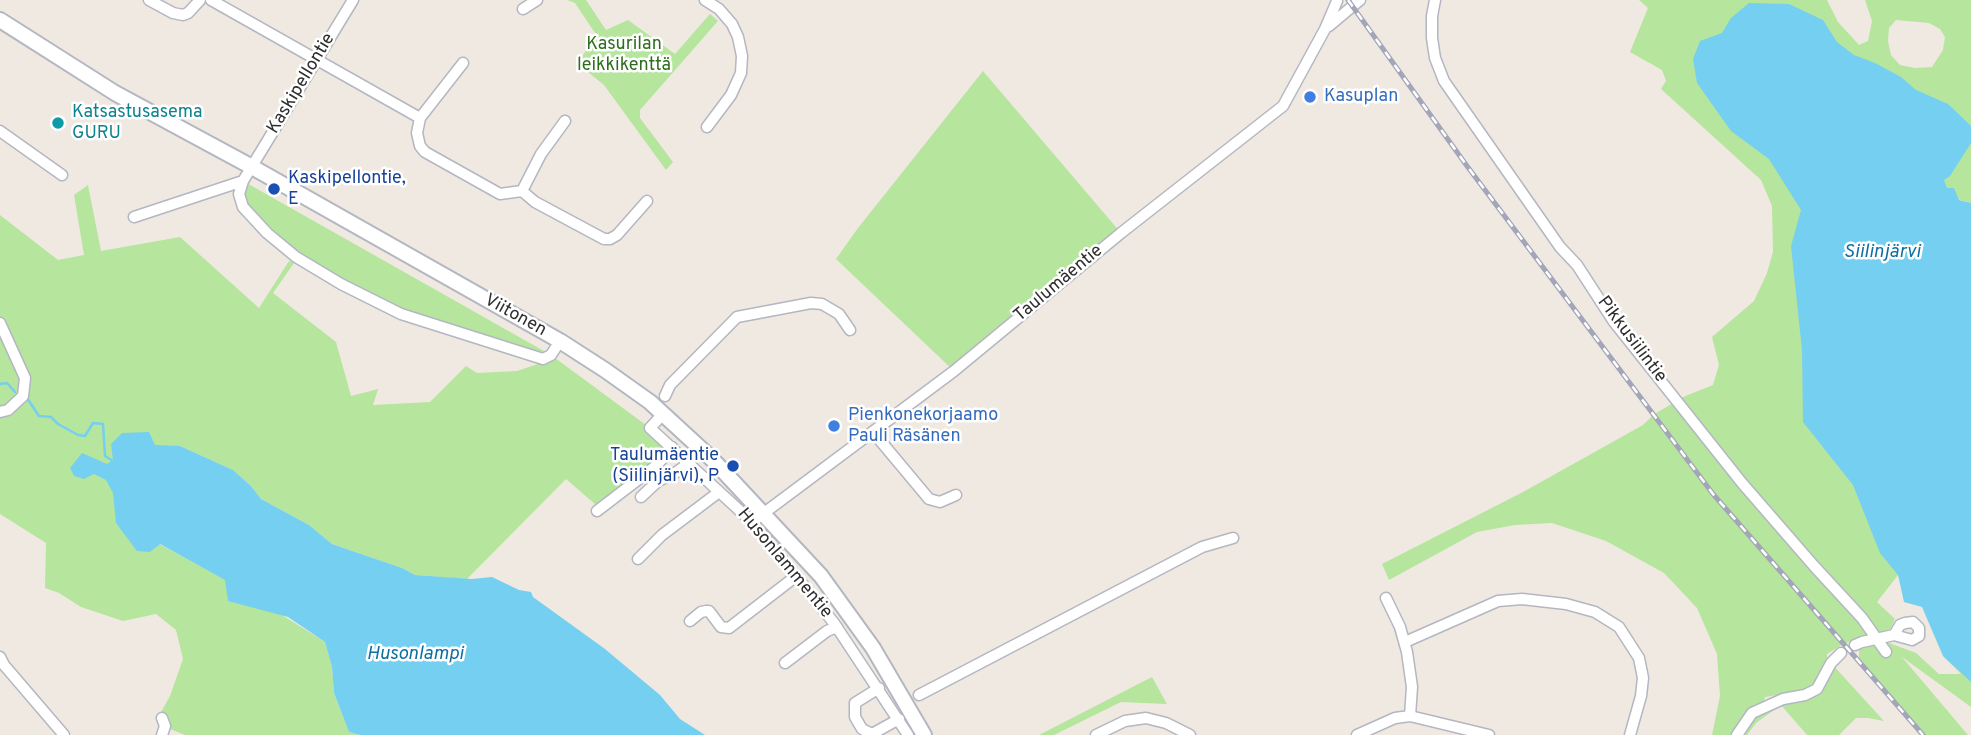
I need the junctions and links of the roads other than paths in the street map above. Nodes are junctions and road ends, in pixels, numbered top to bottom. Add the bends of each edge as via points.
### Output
1 (149, 0) edge
2 (200, 0) edge
3 (211, 0) edge
4 (353, 0) edge
5 (537, 0) edge
6 (705, 0) edge
7 (1360, 0) edge
8 (1435, 0) edge
9 (1337, 1) edge
10 (523, 9) dead end
11 (0, 20) edge
12 (1325, 29) junction
13 (317, 59) junction
14 (463, 63) dead end
15 (420, 118) junction
16 (565, 121) dead end
17 (707, 127) dead end
18 (0, 131) edge
19 (252, 167) junction
20 (62, 176) dead end
21 (243, 181) junction
22 (522, 191) junction
23 (647, 201) dead end
24 (134, 217) dead end
25 (0, 323) edge
26 (850, 330) dead end
27 (560, 341) junction
28 (665, 396) dead end
29 (0, 412) edge
30 (663, 414) junction
31 (873, 432) junction
32 (672, 447) junction
33 (689, 463) junction
34 (719, 492) junction
35 (957, 495) dead end
36 (641, 498) dead end
37 (597, 510) dead end
38 (758, 518) junction
39 (1234, 538) dead end
40 (638, 559) dead end
41 (795, 577) junction
42 (1386, 598) dead end
43 (690, 621) dead end
44 (837, 628) junction
45 (1894, 635) dead end
46 (1878, 638) junction
47 (1405, 642) junction
48 (1855, 645) dead end
49 (1886, 652) dead end
50 (1841, 653) dead end
51 (0, 657) edge
52 (785, 663) dead end
53 (879, 688) junction
54 (919, 695) dead end
55 (1410, 716) junction
56 (162, 718) dead end
57 (898, 719) junction
58 (64, 735) edge
59 (162, 735) edge
60 (908, 735) edge
61 (924, 735) edge
62 (1096, 735) edge
63 (1190, 735) edge
64 (1357, 735) edge
65 (1489, 735) edge
66 (1630, 735) edge
67 (1737, 735) edge

1 - 2 street via 183,15
3 - 13 street
4 - 13 street, Kaskipellontie
5 - 10 street
6 - 17 street via 732,24 742,56 741,73 731,96
7 - 12 street, Taulumäentie
8 - 46 street, Pikkusiilintie via 1435,58 1444,81 1614,322 1742,483
9 - 12 street, Taulumäentie
11 - 19 main road, Viitonen via 115,93
12 - 31 street, Taulumäentie via 1283,106
13 - 15 street
13 - 19 street, Kaskipellontie
14 - 15 street
15 - 22 street via 417,133 425,152 500,194
16 - 22 street
18 - 20 street
19 - 21 street, Kaskipellontie
19 - 27 main road, Viitonen
21 - 24 street
21 - 27 street via 239,194 243,207 267,233 341,284 401,314 538,358 547,358
22 - 23 street via 604,239 617,235
25 - 29 street via 25,378 23,396
26 - 28 street via 839,314 822,304 737,317 670,385
27 - 30 main road, Viitonen
30 - 32 street, Husonlammentie via 650,428
30 - 38 main road, Viitonen via 712,459
31 - 35 street via 929,499 940,502
31 - 38 street, Taulumäentie
32 - 33 street, Husonlammentie
32 - 37 street via 657,465
33 - 34 street, Husonlammentie
33 - 36 street via 658,481
34 - 38 street, Husonlammentie
34 - 40 street
38 - 41 street, Husonlammentie
38 - 61 main road, Viitonen via 821,576 873,648
39 - 54 street via 1202,547
41 - 43 street via 729,628 721,627 709,611
41 - 44 street, Husonlammentie
42 - 47 street
44 - 52 street
44 - 53 street, Husonlammentie
45 - 46 street
46 - 48 street
46 - 49 street, Pikkusiilintie
47 - 55 street via 1411,669
47 - 66 street via 1498,601 1537,600 1595,611 1619,627 1639,658 1641,696
50 - 67 street via 1817,689 1752,713
51 - 58 street
53 - 57 street, Husonlammentie
53 - 57 street via 855,703 855,717 862,729 872,734
55 - 64 street
55 - 65 street
56 - 59 street
57 - 60 street, Husonlammentie
62 - 63 street via 1125,721 1146,718

